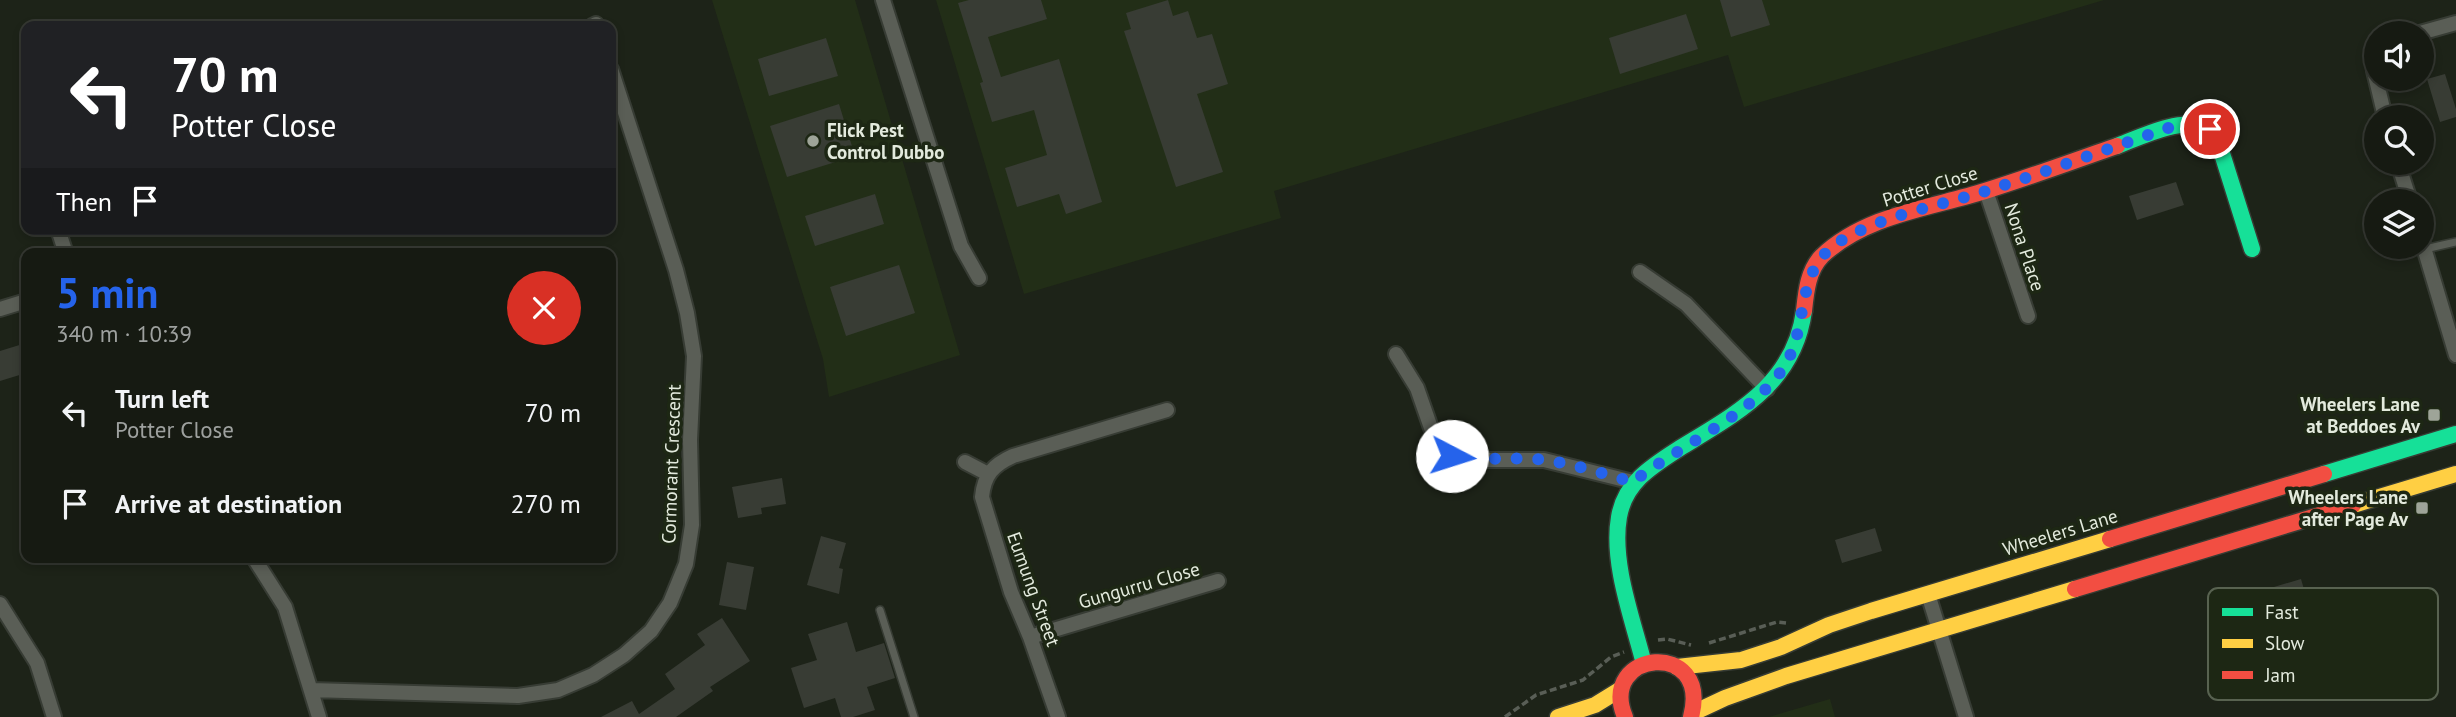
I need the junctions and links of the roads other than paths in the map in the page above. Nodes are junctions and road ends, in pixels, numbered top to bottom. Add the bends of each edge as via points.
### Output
1 (883, 0) edge
2 (2456, 23) edge
3 (2434, 29) edge
4 (616, 85) edge
5 (1986, 191) junction
6 (2456, 242) edge
7 (2434, 244) edge
8 (2252, 248) dead end
9 (2427, 259) edge
10 (1640, 272) dead end
11 (979, 278) dead end
12 (21, 303) edge
13 (0, 309) edge
14 (2028, 316) dead end
15 (1396, 354) dead end
16 (2456, 355) edge
17 (1767, 388) junction
18 (1167, 410) dead end
19 (2456, 434) edge
20 (1452, 456) junction
21 (965, 462) dead end
22 (988, 474) junction
23 (2456, 474) edge
24 (1633, 482) junction
25 (1445, 483) dead end
26 (258, 563) edge
27 (1218, 581) dead end
28 (1928, 594) junction
29 (0, 604) edge
30 (880, 610) dead end
31 (1940, 630) junction
32 (1030, 637) junction
33 (1644, 664) junction
34 (1677, 667) junction
35 (1622, 689) junction
36 (311, 690) junction
37 (1692, 715) edge
38 (54, 717) edge
39 (319, 717) edge
40 (914, 717) edge
41 (1058, 717) edge
42 (1558, 717) edge
43 (1625, 717) edge
44 (1966, 717) edge

1 - 11 street via 961,246
2 - 3 street
4 - 36 street, Cormorant Crescent via 676,271 694,356 692,525 686,564 670,603 651,631 624,655 558,690 518,696
5 - 8 main road, Potter Close via 2194,123 2210,129 2219,144
5 - 14 street, Nona Place
5 - 17 main road, Potter Close via 1873,225 1833,246 1818,260 1808,280 1796,341
6 - 7 lane
9 - 16 street
10 - 17 street via 1686,304
12 - 13 street
15 - 20 street via 1417,388 1431,428
17 - 24 main road, Potter Close
18 - 22 street via 1013,456
19 - 28 main road, Wheelers Lane
20 - 24 street via 1544,460
20 - 25 street
21 - 22 street
22 - 32 street, Eumung Street via 982,497
23 - 31 main road
24 - 33 main road, Potter Close via 1619,517 1618,556
26 - 36 street via 285,607
27 - 32 street, Gungurru Close
28 - 31 street
28 - 34 main road, Wheelers Lane via 1829,625 1741,660
29 - 38 street via 37,663
30 - 40 lane
31 - 37 main road via 1754,687
31 - 44 street
32 - 41 street, Eumung Street
33 - 34 main road, Wheelers Lane via 1667,662
33 - 35 main road via 1626,678
34 - 37 main road via 1692,682
35 - 42 main road via 1595,705
35 - 43 main road
36 - 39 street

